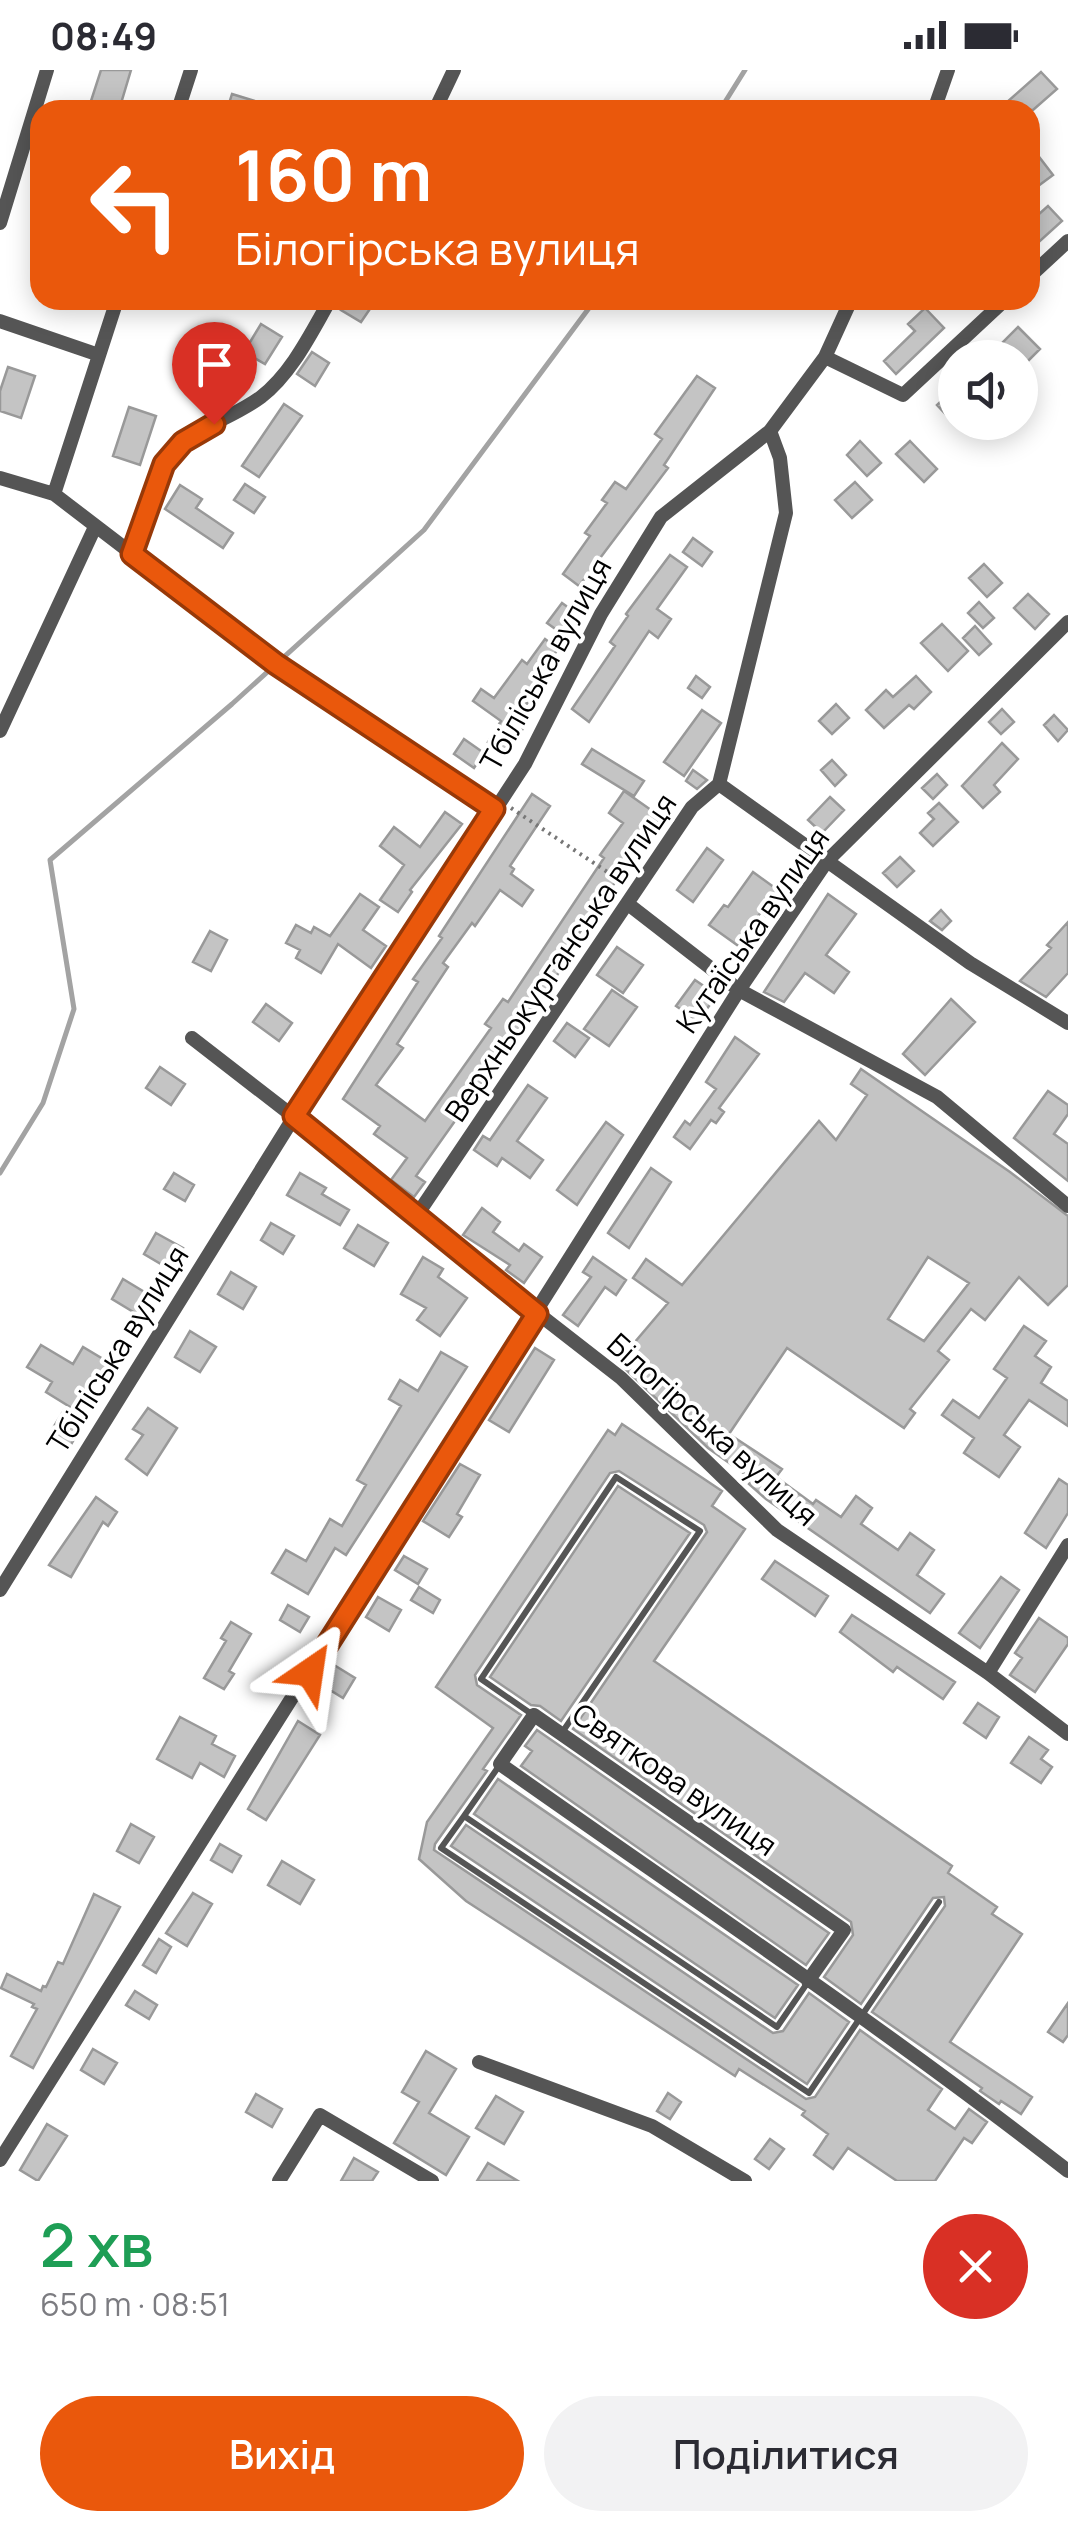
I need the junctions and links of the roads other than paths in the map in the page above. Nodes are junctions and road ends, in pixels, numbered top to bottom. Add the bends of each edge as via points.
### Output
1 (48, 70) edge
2 (191, 70) edge
3 (454, 70) edge
4 (948, 70) edge
5 (39, 100) edge
6 (181, 100) edge
7 (440, 100) edge
8 (938, 100) edge
9 (30, 127) edge
10 (0, 222) edge
11 (1068, 241) edge
12 (1040, 267) edge
13 (114, 310) edge
14 (324, 310) edge
15 (846, 310) edge
16 (994, 310) edge
17 (0, 321) edge
18 (99, 355) junction
19 (825, 357) junction
20 (770, 431) junction
21 (0, 478) edge
22 (54, 494) junction
23 (95, 527) junction
24 (132, 554) junction
25 (1068, 622) edge
26 (0, 731) edge
27 (719, 784) junction
28 (497, 804) junction
29 (827, 860) junction
30 (632, 898) junction
31 (739, 990) junction
32 (1068, 1023) edge
33 (192, 1038) dead end
34 (294, 1116) junction
35 (1068, 1206) edge
36 (415, 1218) junction
37 (537, 1314) junction
38 (1068, 1545) edge
39 (0, 1590) edge
40 (988, 1673) junction
41 (534, 1716) junction
42 (561, 1734) junction
43 (1068, 1734) edge
44 (500, 1764) junction
45 (464, 1816) junction
46 (939, 1902) dead end
47 (808, 1981) junction
48 (860, 2018) junction
49 (479, 2062) dead end
50 (0, 2160) edge
51 (1068, 2171) edge
52 (280, 2181) edge
53 (432, 2181) edge
54 (746, 2181) edge

1 - 5 street
2 - 6 street
3 - 7 street
4 - 8 street
9 - 10 street
11 - 12 street
13 - 18 street
14 - 24 street via 275,385 172,451
15 - 19 street, Тбіліська вулиця
16 - 19 street via 903,395
17 - 18 street
18 - 22 street
19 - 20 street, Тбіліська вулиця
20 - 27 street, Верхньокурганська вулиця via 786,513
20 - 28 street, Тбіліська вулиця via 661,517 602,614 526,764
21 - 22 street
22 - 23 street
23 - 24 street
23 - 26 street
24 - 28 street via 276,664
25 - 29 street, Кутаїська вулиця
27 - 29 street
27 - 30 street, Верхньокурганська вулиця via 692,807
28 - 34 street, Тбіліська вулиця
29 - 31 street, Кутаїська вулиця
29 - 32 street via 970,964
30 - 31 street
30 - 36 street, Верхньокурганська вулиця
31 - 35 street via 937,1097
31 - 37 street, Кутаїська вулиця
33 - 34 street, Білогірська вулиця
34 - 36 street, Білогірська вулиця
34 - 39 street, Тбіліська вулиця
36 - 37 street, Білогірська вулиця
37 - 40 street, Білогірська вулиця via 622,1378 777,1530
37 - 50 street
38 - 40 street
40 - 43 street, Білогірська вулиця
41 - 42 street, Святкова вулиця
41 - 42 lane via 482,1678 616,1477 700,1531
41 - 44 street, Святкова вулиця
42 - 47 street, Святкова вулиця via 844,1930
44 - 45 lane
44 - 47 street
45 - 47 lane via 776,2028
45 - 48 lane via 441,1848 809,2093
46 - 48 lane
47 - 48 street
48 - 51 street
49 - 54 street via 652,2126
52 - 53 street via 320,2114

